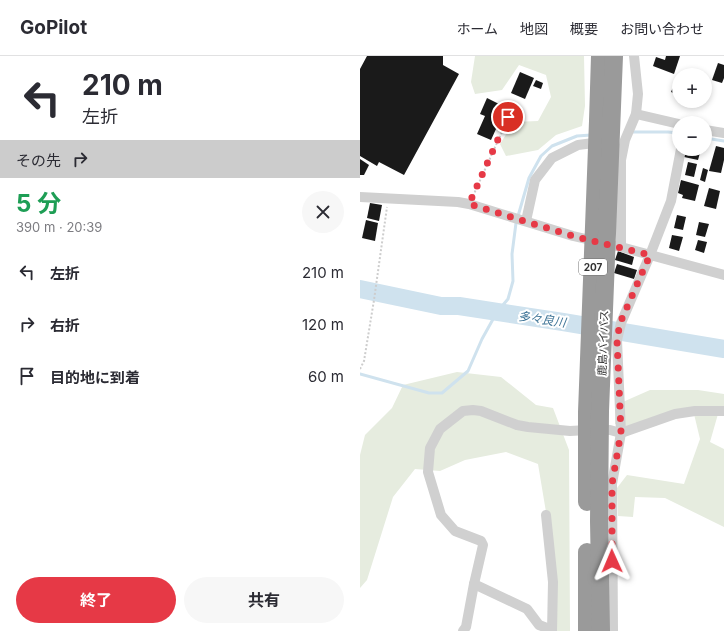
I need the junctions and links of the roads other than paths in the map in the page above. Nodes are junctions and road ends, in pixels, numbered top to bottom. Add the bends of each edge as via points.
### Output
1 (600, 56) edge
2 (614, 56) edge
3 (634, 56) edge
4 (636, 114) junction
5 (605, 122) junction
6 (672, 122) edge
7 (712, 131) edge
8 (724, 133) edge
9 (625, 140) junction
10 (680, 156) edge
11 (360, 197) edge
12 (526, 221) junction
13 (620, 247) junction
14 (650, 255) junction
15 (724, 275) edge
16 (724, 410) edge
17 (593, 421) junction
18 (621, 432) junction
19 (546, 514) dead end
20 (474, 584) junction
21 (464, 631) edge
22 (552, 631) edge
23 (587, 631) edge
24 (601, 631) edge
25 (613, 631) edge

1 - 5 highway, 鹿島バイパス / 207
2 - 5 highway, 鹿島バイパス / 207
3 - 4 street via 638,94
4 - 6 street
4 - 9 street
5 - 17 highway, 鹿島バイパス / 207
7 - 8 street
9 - 12 street via 578,145 552,158 535,180
9 - 13 street via 621,160
10 - 14 street via 671,201
11 - 12 street via 458,202
12 - 13 street
13 - 14 street
14 - 15 street
14 - 18 street via 620,323 617,340
16 - 18 street via 675,414
17 - 18 street via 610,430
17 - 20 street via 570,431 518,425 473,410 463,411 440,429 430,448 428,472 441,515 456,531 484,545
17 - 23 highway, 鹿島バイパス / 207
17 - 24 highway, 鹿島バイパス / 207 via 599,521
18 - 25 street via 612,484
19 - 22 street via 553,582
20 - 21 street
20 - 22 street via 527,608 539,625

